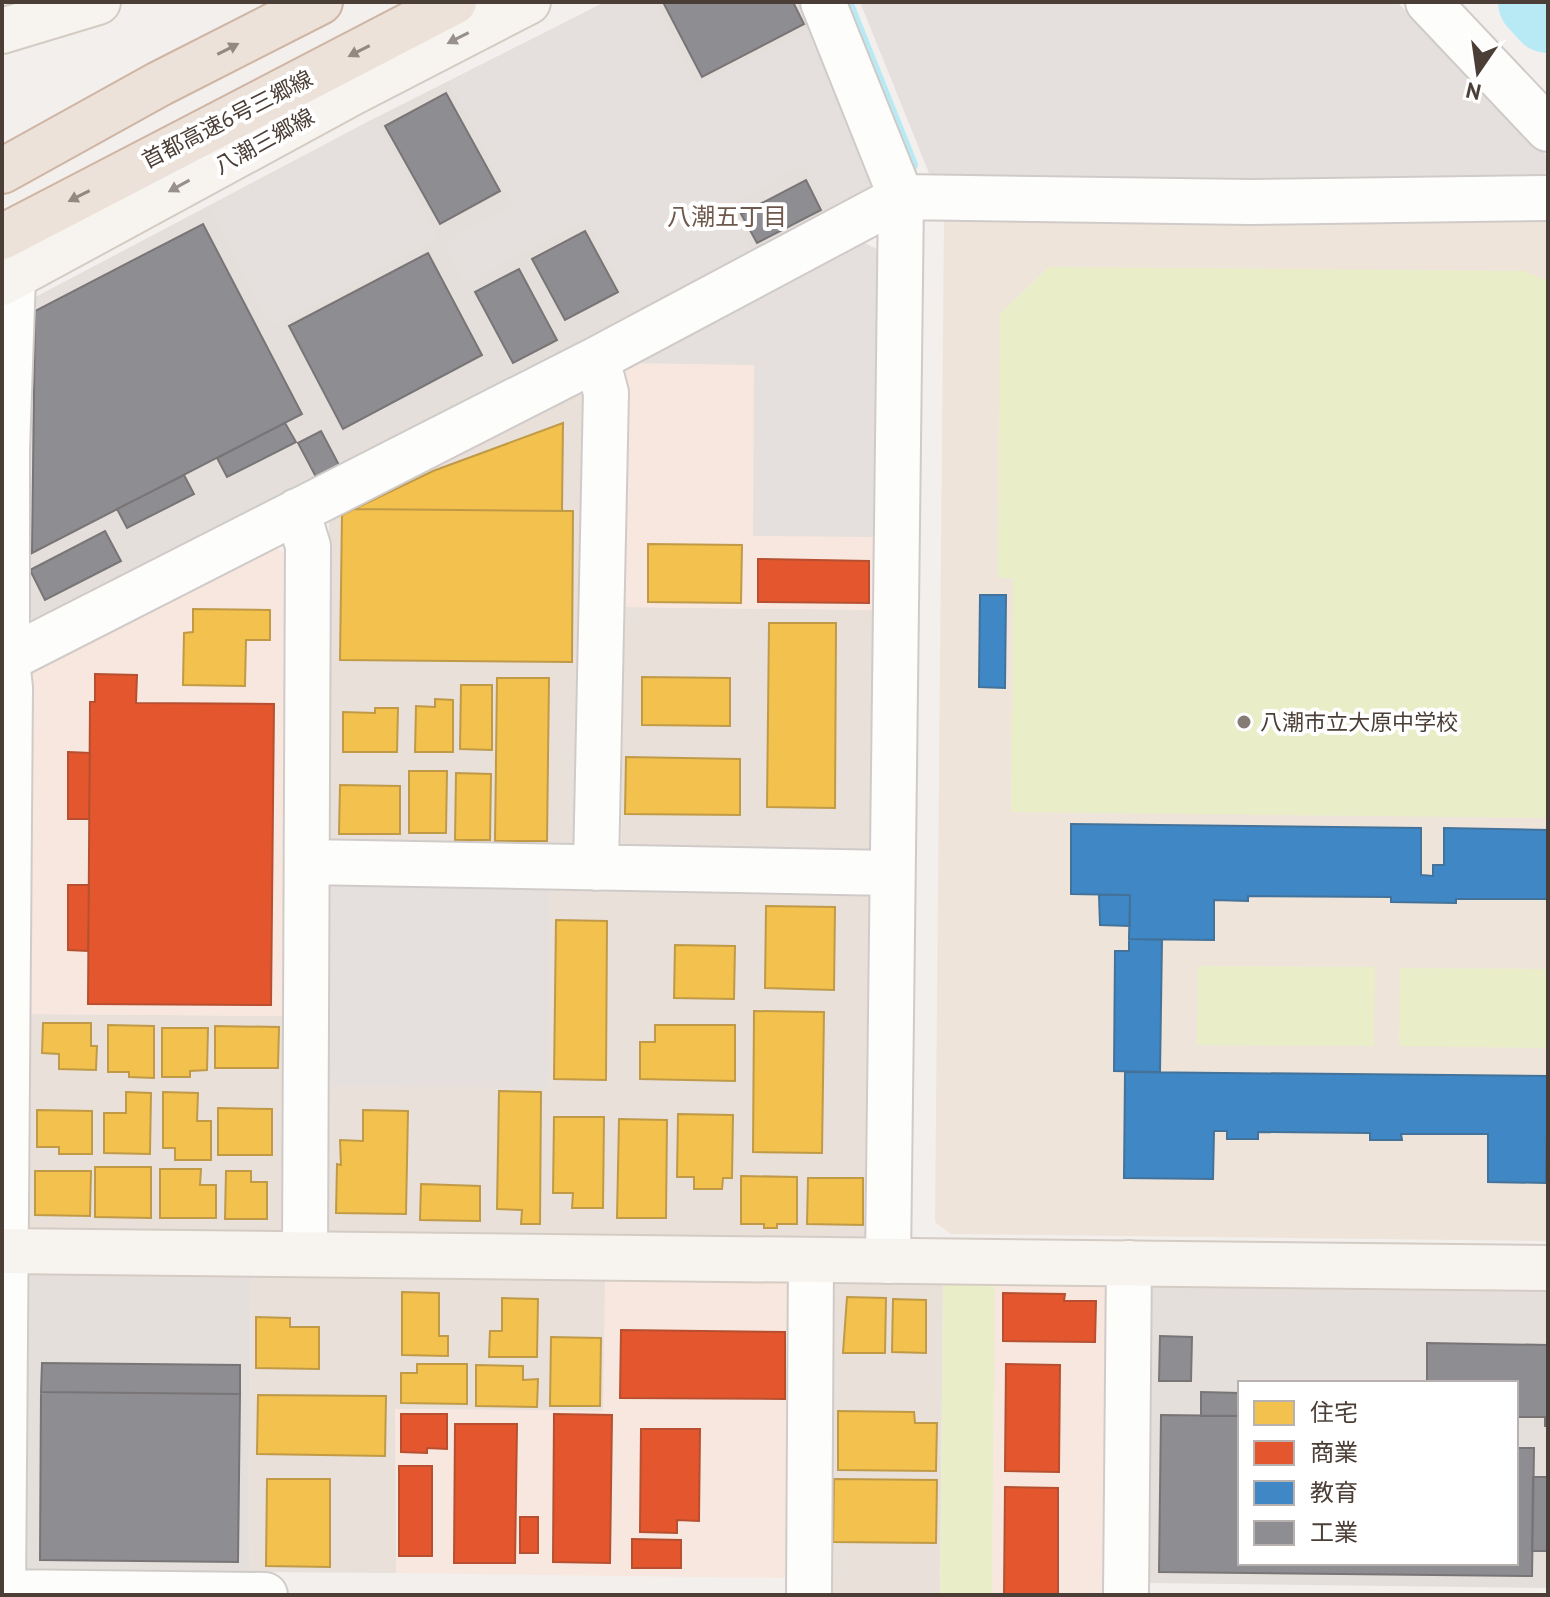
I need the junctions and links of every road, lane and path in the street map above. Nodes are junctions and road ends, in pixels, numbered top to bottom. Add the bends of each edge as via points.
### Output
1 (98, 2) edge
2 (320, 2) edge
3 (454, 2) edge
4 (528, 2) edge
5 (823, 2) edge
6 (1428, 2) edge
7 (11, 20) edge
8 (159, 84) junction
9 (1548, 129) edge
10 (2, 149) edge
11 (2, 171) edge
12 (901, 197) junction
13 (1548, 198) edge
14 (6, 266) edge
15 (597, 359) junction
16 (297, 511) junction
17 (5, 661) edge
18 (308, 862) junction
19 (596, 868) junction
20 (891, 873) junction
21 (4, 1251) edge
22 (305, 1254) junction
23 (811, 1260) junction
24 (888, 1261) junction
25 (1129, 1263) junction
26 (1548, 1268) edge
27 (3, 1594) edge
28 (265, 1595) edge
29 (809, 1595) edge
30 (1126, 1595) edge

1 - 7 street
8 -> 2 highway
3 -> 14 highway, 首都高速6号三郷線
4 -> 14 street, 八潮三郷線
5 - 12 street
6 - 9 street
8 - 10 highway
8 - 11 highway
12 - 13 street via 1249,202
12 - 15 street
12 - 20 street
14 - 17 street
15 - 16 street
15 - 19 street via 606,393
16 - 17 street
16 - 18 street via 308,546
17 - 21 street via 10,688
18 - 19 street
18 - 22 street
19 - 20 street
20 - 24 street
21 - 22 street
21 - 27 street
22 - 23 street
23 - 24 street
23 - 29 street
24 - 25 street
25 - 26 street
25 - 30 street
27 - 28 street

